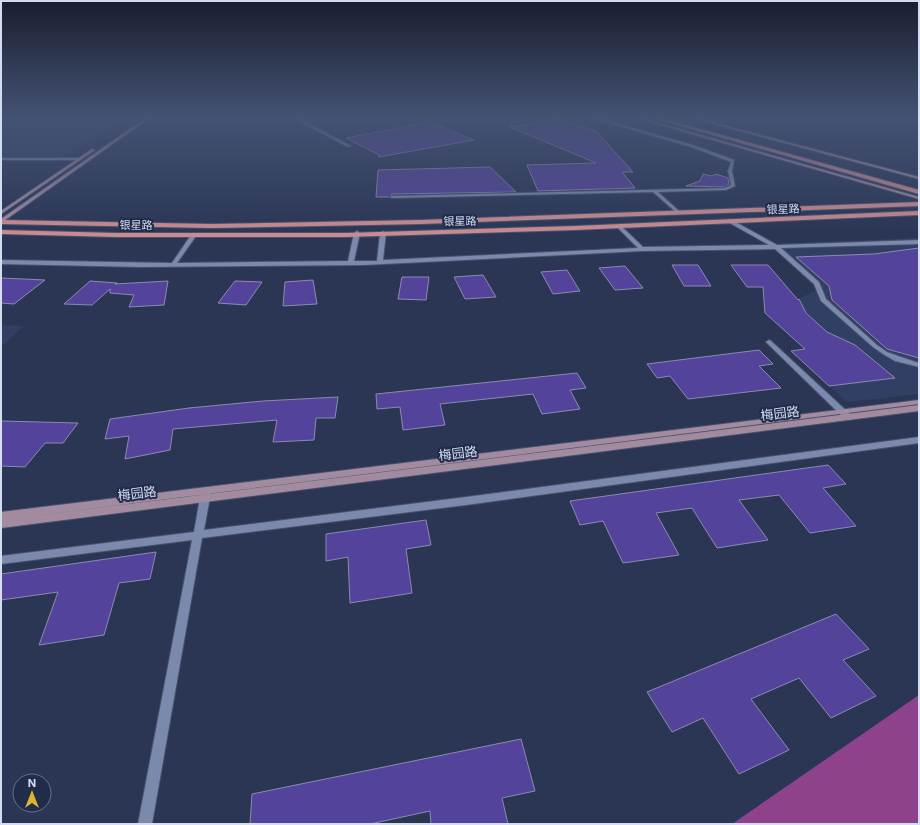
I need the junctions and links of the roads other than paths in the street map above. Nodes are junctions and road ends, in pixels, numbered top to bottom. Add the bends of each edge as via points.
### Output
1 (85, 156) edge
2 (94, 156) edge
3 (718, 156) edge
4 (769, 156) edge
5 (789, 156) edge
6 (812, 156) edge
7 (834, 156) edge
8 (1, 159) edge
9 (80, 159) junction
10 (880, 174) dead end
11 (919, 178) edge
12 (654, 191) junction
13 (919, 192) edge
14 (392, 197) dead end
15 (919, 198) edge
16 (919, 204) edge
17 (677, 212) junction
18 (1, 213) edge
19 (919, 213) edge
20 (1, 221) edge
21 (730, 221) junction
22 (619, 226) junction
23 (1, 232) edge
24 (357, 233) junction
25 (383, 233) junction
26 (193, 236) junction
27 (919, 242) edge
28 (776, 247) junction
29 (642, 249) junction
30 (1, 262) edge
31 (380, 262) junction
32 (352, 263) junction
33 (172, 265) junction
34 (769, 342) dead end
35 (919, 365) edge
36 (919, 402) edge
37 (919, 408) edge
38 (845, 414) junction
39 (919, 440) edge
40 (206, 494) junction
41 (1, 516) edge
42 (1, 524) edge
43 (198, 535) junction
44 (1, 560) edge
45 (145, 824) edge

1 - 9 street
2 - 20 street
3 - 12 street via 733,161 730,172 733,186 726,189
4 - 15 street
5 - 13 main road
6 - 10 main road
7 - 11 street
8 - 9 street
9 - 18 street
12 - 14 street
12 - 17 street
16 - 17 main road, 银星路
17 - 20 main road, 银星路 via 420,222 226,225
19 - 21 main road, 银星路
21 - 22 main road, 银星路
21 - 28 street
22 - 25 main road, 银星路
22 - 29 street
23 - 26 main road, 银星路
24 - 25 main road, 银星路
24 - 26 main road, 银星路
24 - 32 street
25 - 31 street
26 - 33 street
27 - 28 street
28 - 29 street
28 - 35 street via 817,283 823,300 875,346 898,359
29 - 31 street
30 - 33 street
31 - 32 street
32 - 33 street
34 - 38 street
36 - 38 street, 梅园路
37 - 38 street, 梅园路
38 - 40 street, 梅园路
39 - 43 street
40 - 41 street, 梅园路
40 - 42 street, 梅园路
40 - 43 street
43 - 44 street
43 - 45 street

